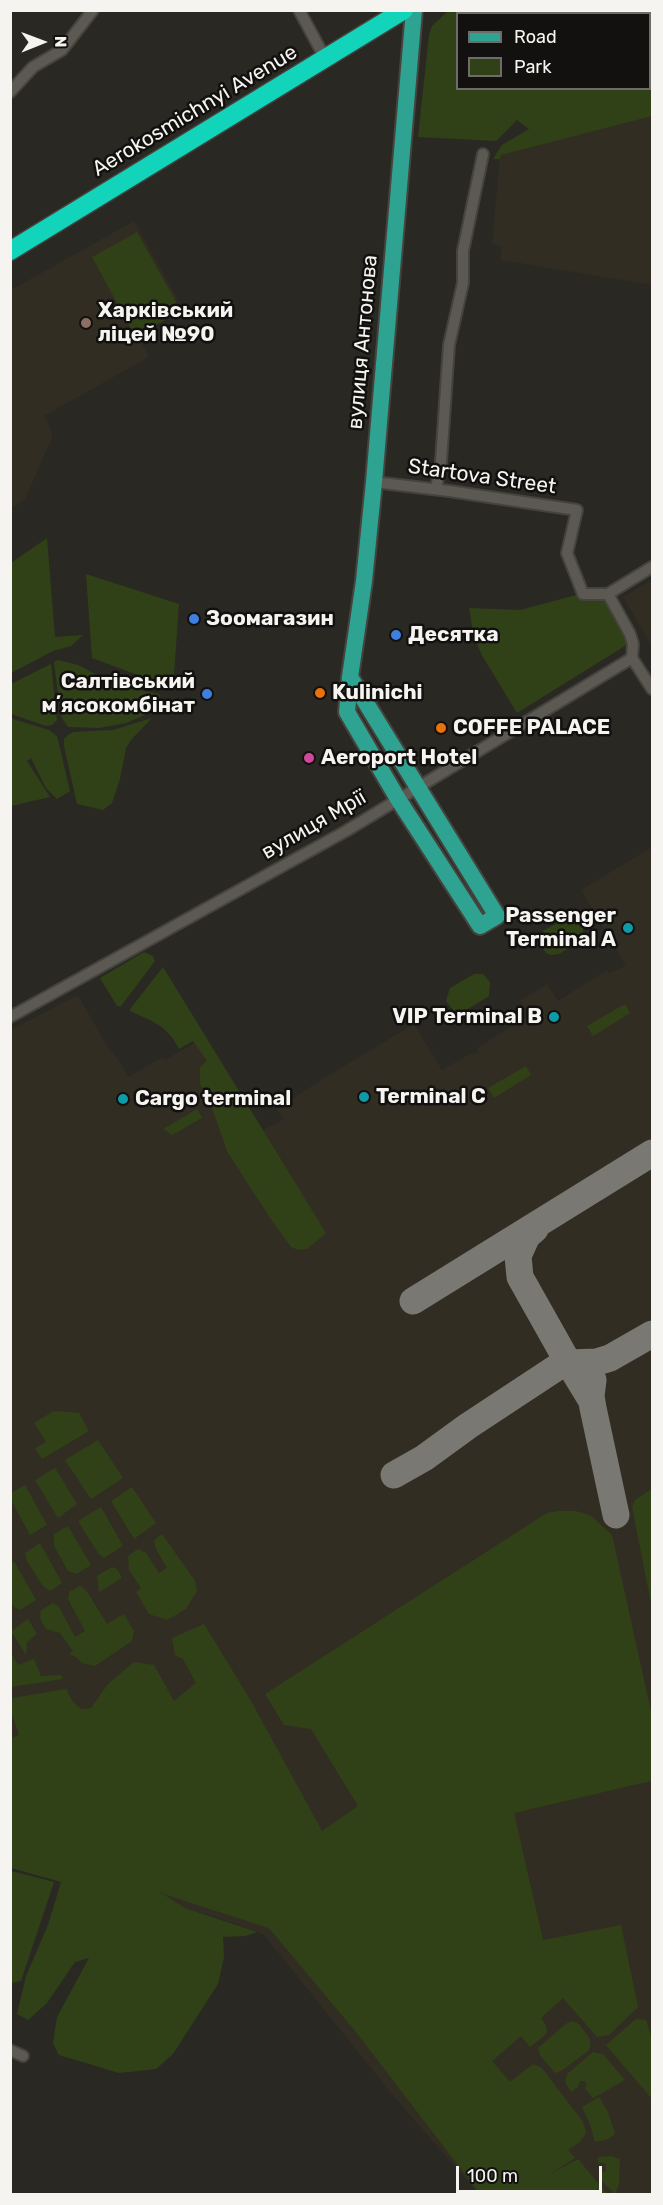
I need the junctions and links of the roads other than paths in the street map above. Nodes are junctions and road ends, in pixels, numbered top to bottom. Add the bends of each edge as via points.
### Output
1 (93, 10) edge
2 (299, 10) edge
3 (404, 10) edge
4 (414, 10) edge
5 (326, 58) junction
6 (10, 92) edge
7 (483, 154) dead end
8 (10, 251) edge
9 (374, 482) junction
10 (436, 489) junction
11 (652, 567) edge
12 (608, 594) junction
13 (632, 658) junction
14 (350, 677) junction
15 (652, 689) edge
16 (416, 788) junction
17 (398, 798) junction
18 (10, 1017) edge
19 (10, 2050) edge
20 (23, 2056) dead end

1 - 6 street via 62,50 33,67
2 - 5 street
3 - 5 highway, Aerokosmichnyi Avenue
4 - 9 main road, вулиця Антонова
5 - 8 highway, Aerokosmichnyi Avenue
7 - 10 street via 449,345
9 - 10 street, Startova Street
9 - 14 main road, вулиця Антонова
10 - 12 street, Startova Street via 577,510 567,553 583,594
11 - 12 street
12 - 13 street via 630,634
13 - 15 street
13 - 16 street, вулиця Мрії
14 - 16 main road, вулиця Антонова
14 - 17 main road, вулиця Антонова via 347,712
16 - 17 street, вулиця Мрії
16 - 17 main road, вулиця Антонова via 497,916 480,926
17 - 18 street, вулиця Мрії
19 - 20 street

